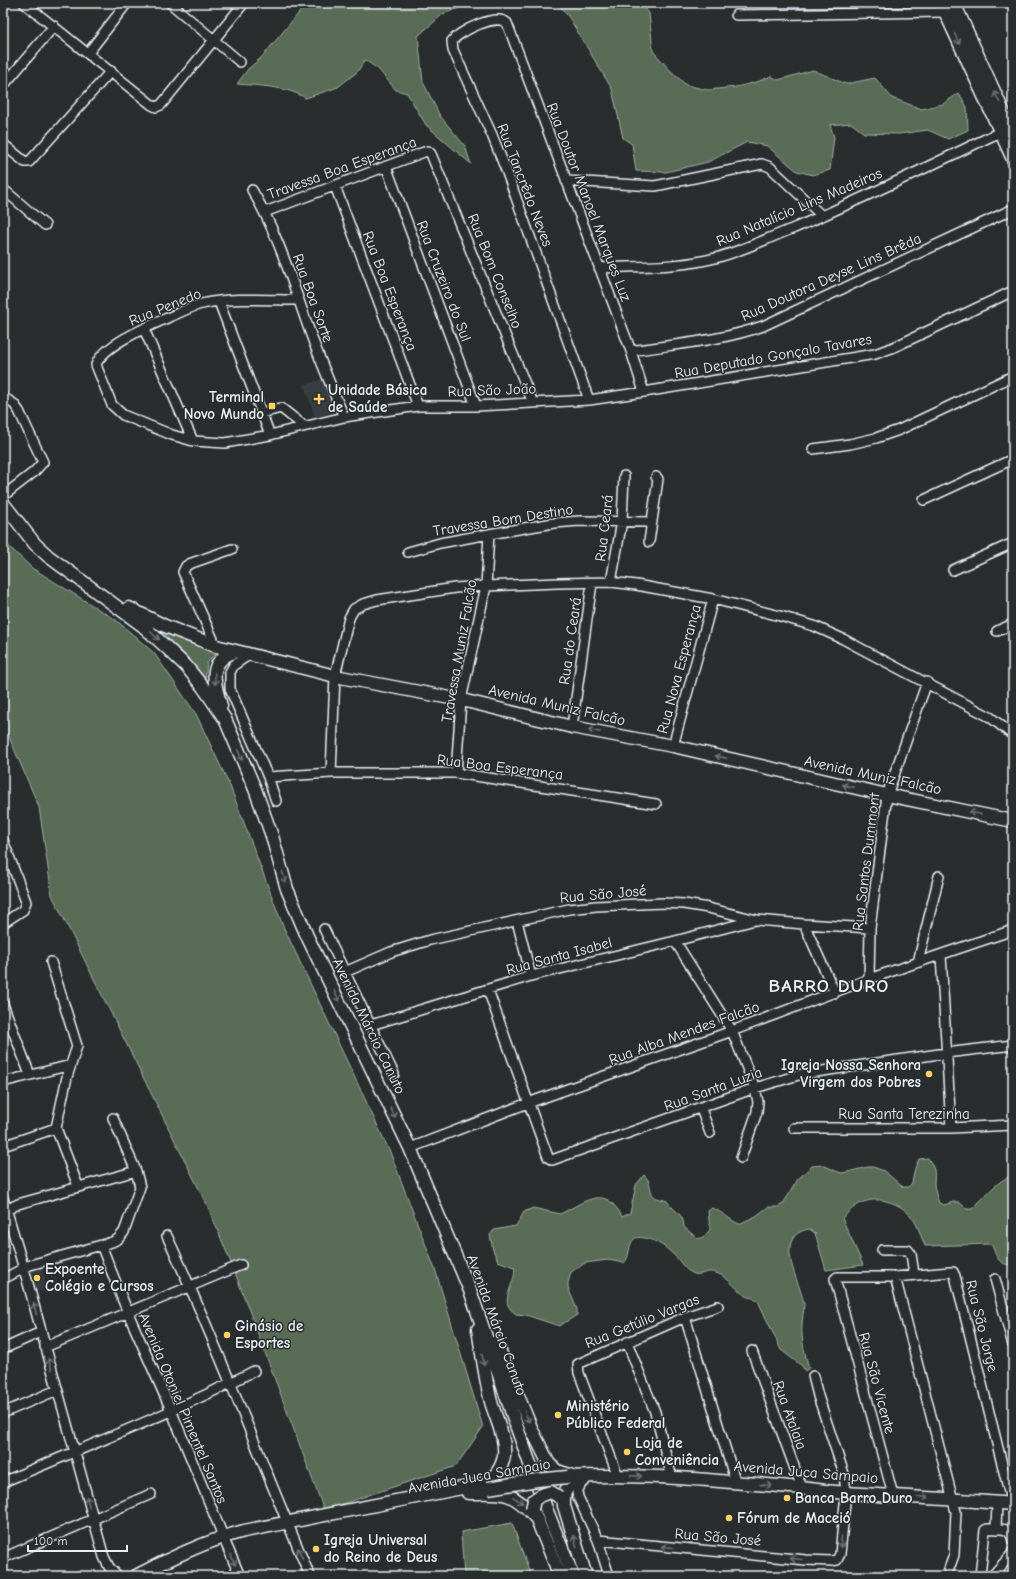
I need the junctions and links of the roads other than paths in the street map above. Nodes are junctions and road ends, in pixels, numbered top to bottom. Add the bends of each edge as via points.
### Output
1 (24, 3) edge
2 (127, 3) edge
3 (170, 3) edge
4 (244, 3) edge
5 (954, 3) edge
6 (943, 8) edge
7 (736, 15) dead end
8 (507, 23) joint
9 (54, 26) junction
10 (214, 40) junction
11 (88, 53) junction
12 (240, 62) dead end
13 (977, 69) junction
14 (111, 71) junction
15 (3, 86) edge
16 (1000, 132) junction
17 (1013, 133) edge
18 (3, 144) edge
19 (428, 152) joint
20 (1013, 159) edge
21 (386, 166) junction
22 (566, 181) junction
23 (335, 186) junction
24 (3, 188) edge
25 (252, 190) dead end
26 (1013, 209) edge
27 (265, 212) junction
28 (822, 216) junction
29 (44, 225) dead end
30 (599, 268) junction
31 (1013, 291) edge
32 (300, 300) junction
33 (219, 302) junction
34 (144, 329) junction
35 (631, 351) junction
36 (98, 361) joint
37 (1013, 376) edge
38 (644, 392) junction
39 (3, 397) edge
40 (589, 400) junction
41 (533, 403) junction
42 (418, 406) junction
43 (476, 406) junction
44 (262, 413) junction
45 (344, 417) junction
46 (304, 426) junction
47 (270, 435) junction
48 (193, 441) junction
49 (813, 449) dead end
50 (1013, 459) edge
51 (624, 476) dead end
52 (656, 476) dead end
53 (3, 496) edge
54 (924, 500) dead end
55 (3, 503) edge
56 (622, 521) junction
57 (651, 522) junction
58 (489, 534) junction
59 (649, 542) dead end
60 (1013, 543) edge
61 (232, 550) dead end
62 (408, 552) dead end
63 (953, 570) dead end
64 (611, 582) junction
65 (592, 583) junction
66 (486, 586) junction
67 (102, 595) junction
68 (713, 599) junction
69 (1013, 624) edge
70 (997, 631) dead end
71 (216, 646) junction
72 (236, 651) junction
73 (250, 654) junction
74 (334, 676) junction
75 (927, 682) junction
76 (462, 700) junction
77 (225, 719) junction
78 (572, 726) junction
79 (1013, 735) edge
80 (673, 746) junction
81 (330, 773) junction
82 (456, 773) junction
83 (268, 777) junction
84 (887, 795) junction
85 (276, 801) dead end
86 (656, 804) dead end
87 (1013, 821) edge
88 (3, 842) edge
89 (939, 876) dead end
90 (757, 920) junction
91 (517, 921) junction
92 (3, 923) edge
93 (804, 924) junction
94 (870, 928) junction
95 (324, 929) dead end
96 (1013, 930) edge
97 (675, 941) junction
98 (941, 955) junction
99 (51, 962) dead end
100 (918, 962) junction
101 (345, 972) junction
102 (531, 976) junction
103 (869, 979) junction
104 (488, 990) junction
105 (834, 993) junction
106 (3, 1004) edge
107 (371, 1025) junction
108 (732, 1031) junction
109 (1013, 1046) edge
110 (946, 1053) junction
111 (71, 1065) junction
112 (394, 1074) dead end
113 (30, 1075) junction
114 (3, 1082) edge
115 (755, 1088) junction
116 (528, 1103) junction
117 (701, 1109) junction
118 (113, 1118) dead end
119 (1013, 1125) edge
120 (56, 1128) junction
121 (794, 1128) dead end
122 (951, 1128) junction
123 (710, 1133) dead end
124 (3, 1146) edge
125 (410, 1148) junction
126 (741, 1158) dead end
127 (136, 1171) junction
128 (78, 1186) junction
129 (3, 1198) edge
130 (5, 1211) edge
131 (167, 1236) dead end
132 (101, 1245) junction
133 (882, 1250) dead end
134 (241, 1265) dead end
135 (24, 1269) junction
136 (914, 1274) junction
137 (895, 1276) junction
138 (3, 1279) edge
139 (995, 1279) dead end
140 (191, 1287) junction
141 (471, 1293) junction
142 (718, 1306) dead end
143 (477, 1308) junction
144 (128, 1313) junction
145 (685, 1317) junction
146 (41, 1332) junction
147 (627, 1342) junction
148 (1013, 1345) edge
149 (45, 1347) junction
150 (3, 1349) edge
151 (752, 1351) dead end
152 (254, 1371) dead end
153 (813, 1376) dead end
154 (230, 1383) junction
155 (57, 1390) junction
156 (171, 1410) junction
157 (3, 1413) edge
158 (75, 1451) junction
159 (618, 1476) junction
160 (576, 1478) junction
161 (672, 1478) junction
162 (3, 1482) edge
163 (736, 1483) junction
164 (802, 1488) junction
165 (466, 1493) junction
166 (846, 1493) junction
167 (151, 1494) dead end
168 (893, 1495) junction
169 (953, 1499) junction
170 (562, 1502) junction
171 (997, 1503) junction
172 (1013, 1504) edge
173 (534, 1513) junction
174 (93, 1519) junction
175 (289, 1526) junction
176 (996, 1529) junction
177 (224, 1540) junction
178 (598, 1540) junction
179 (1013, 1541) edge
180 (1013, 1551) edge
181 (3, 1558) edge
182 (949, 1569) dead end
183 (118, 1576) edge
184 (136, 1576) edge
185 (153, 1576) edge
186 (240, 1576) edge
187 (310, 1576) edge
188 (560, 1576) edge
189 (573, 1576) edge
190 (586, 1576) edge
191 (610, 1576) edge
192 (980, 1576) edge
193 (992, 1576) edge

1 - 9 street
2 - 11 street
3 - 10 street
4 - 10 street
5 - 13 main road
6 - 7 street
6 -> 13 main road
8 - 22 street, Rua Doutor Manoel Marques Luz
8 - 40 street, Rua Tancrêdo Neves via 501,20 488,20 460,33 452,41 452,46 506,170
9 - 11 street
9 - 15 street
10 - 12 street
10 - 14 street via 161,105 156,107
11 - 14 street
13 - 16 main road
17 -> 13 main road
14 - 18 street via 30,162 27,163
16 - 20 main road
16 - 28 street, Rua Natalício Lins Madeiros
19 - 21 street, Travessa Boa Esperança
19 - 41 street, Rua Bom Conselho via 434,157
21 - 23 street, Travessa Boa Esperança
21 - 43 street, Rua Cruzeiro do Sul
22 - 28 street via 655,186 762,164 770,167
22 - 30 street, Rua Doutor Manoel Marques Luz
23 - 27 street, Travessa Boa Esperança
23 - 42 street, Rua Boa Esperança
24 - 29 street
25 - 27 street, Rua Boa Sorte
26 - 35 street, Rua Doutora Deyse Lins Brêda via 763,326 723,338
27 - 32 street, Rua Boa Sorte
28 - 30 street, Rua Natalício Lins Madeiros via 719,257 652,266
30 - 35 street, Rua Doutor Manoel Marques Luz
31 - 38 street, Rua Deputado Gonçalo Tavares via 876,354
32 - 33 street, Rua Penedo
32 - 45 street, Rua Boa Sorte
33 - 34 street, Rua Penedo via 200,304
33 - 44 street
34 - 36 street, Rua Penedo via 112,348
34 - 48 street
35 - 38 street, Rua Doutor Manoel Marques Luz
36 - 48 street, Rua São João via 96,365 104,385 119,413
37 - 49 street via 899,430 850,444
38 - 40 street, Rua São João
39 - 53 street via 19,411 43,462
40 - 41 street, Rua São João
41 - 43 street, Rua São João
42 - 43 street, Rua São João
42 - 45 street, Rua São João
44 - 46 street via 281,408
44 - 47 street
45 - 46 street, Rua São João
46 - 47 street, Rua São João
47 - 48 street, Rua São João via 225,443
50 - 54 street
51 - 56 street, Rua Ceará
52 - 57 street via 658,479
55 - 67 main road via 35,544
56 - 57 street, Travessa Bom Destino
56 - 58 street, Travessa Bom Destino via 554,523
56 - 64 street, Rua Ceará
57 - 59 street
58 - 62 street, Travessa Bom Destino
58 - 66 street, Travessa Muniz Falcão
60 - 63 street
61 - 71 street via 189,564 182,572
64 - 65 street
64 - 68 street
65 - 66 street
65 - 78 street, Rua do Ceará
66 - 74 street via 377,600 358,606 351,613
66 - 76 street, Travessa Muniz Falcão
67 - 71 main road, Avenida Muniz Falcão via 165,626
67 -> 77 main road, Avenida Márcio Canuto via 144,626 186,666
68 - 75 street via 814,626
68 - 80 street, Rua Nova Esperança via 698,642
69 - 70 street
71 - 72 main road, Avenida Muniz Falcão
72 - 73 main road, Avenida Muniz Falcão
72 -> 77 main road via 219,660 214,673
73 - 74 main road, Avenida Muniz Falcão
73 - 83 street via 234,665 230,672 230,689
74 - 76 main road, Avenida Muniz Falcão
74 - 81 street
75 - 79 street via 990,717
75 - 84 street, Rua Santos Dummont
76 - 78 main road, Avenida Muniz Falcão
76 - 82 street, Travessa Muniz Falcão
77 -> 125 main road, Avenida Márcio Canuto via 255,789 287,889 307,936
80 -> 78 main road, Avenida Muniz Falcão
84 -> 80 main road, Avenida Muniz Falcão
81 - 82 street, Rua Boa Esperança
81 - 83 street, Rua Boa Esperança
82 - 86 street, Rua Boa Esperança
83 - 85 street
87 -> 84 main road, Avenida Muniz Falcão
84 - 94 street, Rua Santos Dummont
88 - 92 street via 26,902 26,907
89 - 100 street
90 - 91 street, Rua São José via 708,908 663,903 569,909
90 - 93 street, Rua São José
90 - 97 street, Rua Santa Isabel
91 - 101 street, Rua São José via 415,944
91 - 102 street
93 - 94 street, Rua São José
93 - 105 street
94 - 103 street, Rua Santos Dummont
95 - 101 street
96 - 98 street, Rua Alba Mendes Falcão
97 - 102 street, Rua Santa Isabel
97 - 108 street
98 - 100 street, Rua Alba Mendes Falcão
98 - 110 street
99 - 111 street via 76,1041 77,1050
100 - 103 street, Rua Alba Mendes Falcão
101 - 107 street
102 - 104 street, Rua Santa Isabel
103 - 105 street, Rua Alba Mendes Falcão
104 - 107 street, Rua Santa Isabel
104 - 116 street
105 - 108 street, Rua Alba Mendes Falcão
106 - 113 street
107 - 112 street
108 - 115 street
108 - 116 street, Rua Alba Mendes Falcão
109 - 110 street, Rua Santa Luzia
110 - 115 street, Rua Santa Luzia via 802,1074
110 - 122 street
111 - 113 street
111 - 120 street
113 - 114 street
115 - 117 street, Rua Santa Luzia
115 - 126 street via 757,1112
116 - 117 street, Rua Santa Luzia via 548,1157 552,1160
116 - 125 street, Rua Alba Mendes Falcão
117 - 123 street
118 - 127 street
119 - 122 street, Rua Santa Terezinha
120 - 124 street
120 - 128 street
121 - 122 street, Rua Santa Terezinha
125 - 141 main road, Avenida Márcio Canuto
127 - 128 street
127 - 132 street via 140,1187 124,1232 118,1239
128 - 130 street via 18,1204
129 - 130 street
130 - 135 street
131 - 140 street
132 - 135 street via 30,1265
132 - 144 street, Avenida Otoniel Pimentel Santos
133 - 136 street via 908,1250
134 - 140 street
135 - 138 street
146 -> 135 street
136 - 137 street
136 - 172 street, Rua São Jorge via 953,1272
137 - 168 street, Rua São Vicente via 835,1278
137 - 169 street
139 - 148 street
140 - 144 street
140 - 154 street
141 - 143 main road, Avenida Márcio Canuto
141 -> 160 main road via 490,1328 532,1430 549,1464 557,1471
142 - 145 street, Rua Getúlio Vargas
143 -> 175 main road, Avenida Juca Sampaio via 485,1376 504,1446 502,1464 496,1474 482,1484
143 - 189 main road, Avenida Márcio Canuto via 516,1425
144 - 149 street
144 - 156 street, Avenida Otoniel Pimentel Santos
145 - 147 street, Rua Getúlio Vargas
145 - 163 street
146 - 149 street
146 - 150 street
147 - 159 street, Rua Getúlio Vargas via 578,1364 579,1373
147 - 161 street via 655,1412
155 -> 149 street
151 - 164 street, Rua Atalaia
152 - 154 street
153 - 166 street via 844,1474
154 - 156 street
154 - 175 street
155 - 157 street
155 - 158 street
156 - 158 street
156 - 177 street, Avenida Otoniel Pimentel Santos
158 - 162 street
174 -> 158 street
159 - 160 main road, Avenida Juca Sampaio
159 -> 161 main road, Avenida Juca Sampaio
160 - 165 main road, Avenida Juca Sampaio, bridge via 537,1480
160 - 170 main road via 574,1483 566,1488
160 - 178 street via 578,1497
161 - 163 main road, Avenida Juca Sampaio
163 -> 164 main road, Avenida Juca Sampaio
164 - 166 main road, Avenida Juca Sampaio
165 -> 173 main road via 502,1493 524,1504
165 - 175 main road, Avenida Juca Sampaio
166 - 168 main road, Avenida Juca Sampaio
166 -> 178 street, Rua São José via 840,1554 835,1561
167 - 174 street
168 -> 169 main road, Avenida Juca Sampaio
169 - 171 main road, Avenida Juca Sampaio
169 - 182 street via 956,1527 954,1555
170 - 173 main road, bridge via 551,1492 545,1493 534,1500
190 -> 170 main road
171 - 172 main road, Avenida Juca Sampaio
171 - 176 street
173 - 188 main road
174 - 181 street
174 - 183 street via 104,1557
175 - 177 main road, Avenida Juca Sampaio
187 -> 175 street
176 - 179 street via 1009,1531
176 - 192 street via 985,1530
177 - 184 main road, Avenida Juca Sampaio via 179,1555
177 - 185 main road, Avenida Juca Sampaio
177 -> 186 street, Avenida Otoniel Pimentel Santos
178 - 191 street
180 - 193 street

